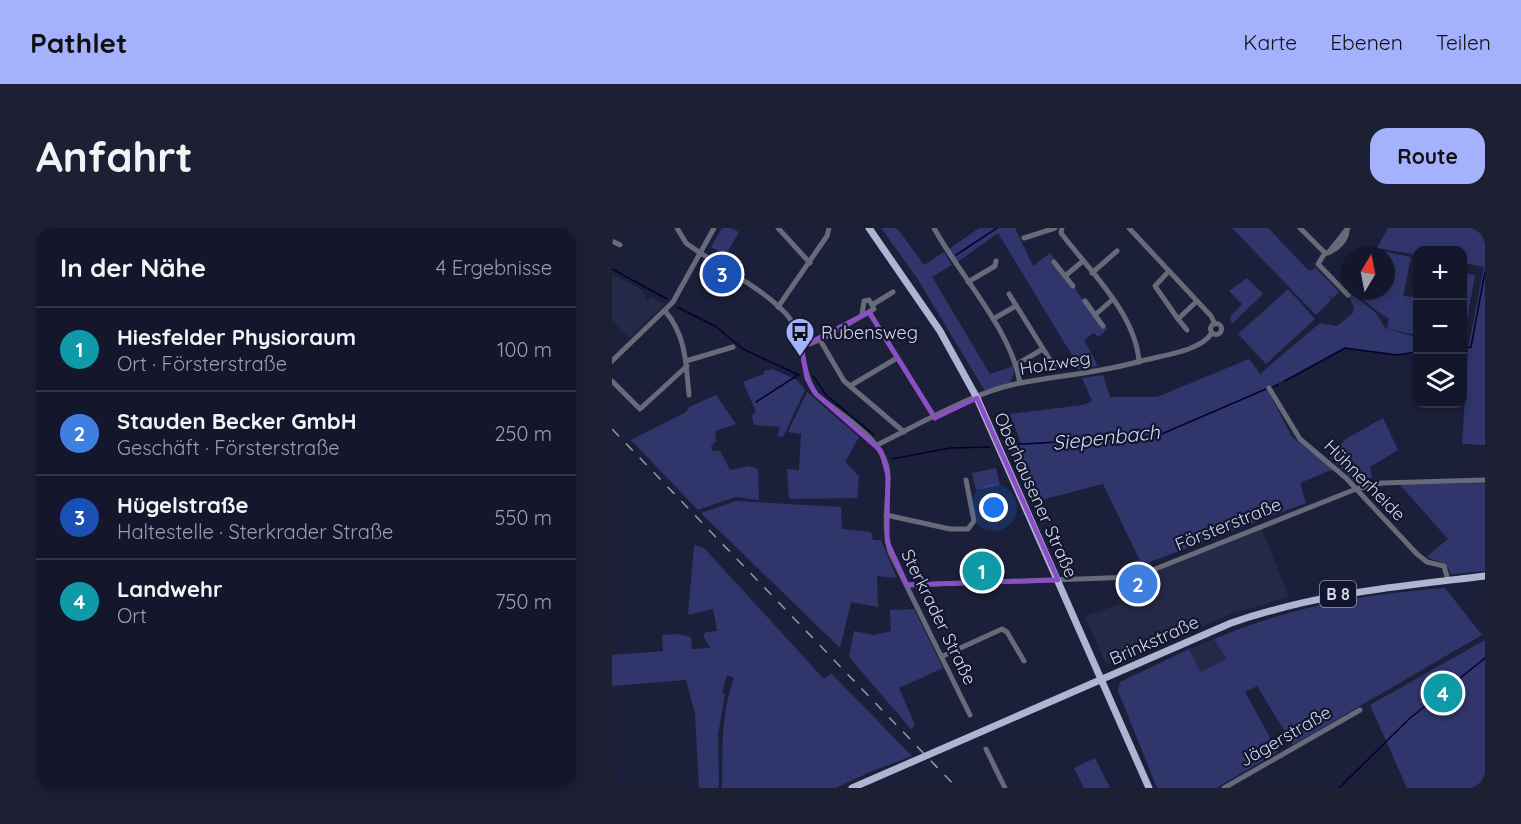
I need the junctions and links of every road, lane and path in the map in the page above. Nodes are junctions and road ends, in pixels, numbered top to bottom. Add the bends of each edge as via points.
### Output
1 (677, 228) edge
2 (714, 228) edge
3 (778, 228) edge
4 (829, 228) edge
5 (869, 228) edge
6 (1055, 228) edge
7 (1062, 228) edge
8 (1129, 228) edge
9 (1300, 228) edge
10 (936, 229) edge
11 (1348, 229) edge
12 (1024, 238) dead end
13 (612, 242) edge
14 (620, 245) dead end
15 (1117, 251) dead end
16 (699, 252) junction
17 (1326, 253) junction
18 (996, 261) dead end
19 (1083, 261) junction
20 (1054, 262) dead end
21 (810, 263) junction
22 (1169, 271) junction
23 (1092, 273) junction
24 (1065, 276) junction
25 (968, 282) junction
26 (1073, 286) dead end
27 (1341, 288) edge
28 (893, 292) dead end
29 (1009, 294) dead end
30 (1112, 300) junction
31 (1084, 301) dead end
32 (1197, 301) junction
33 (1016, 306) junction
34 (778, 307) junction
35 (665, 311) junction
36 (865, 313) junction
37 (1095, 315) junction
38 (993, 319) junction
39 (1178, 319) junction
40 (1103, 326) dead end
41 (1186, 330) dead end
42 (820, 340) junction
43 (733, 347) dead end
44 (801, 347) junction
45 (1043, 349) junction
46 (897, 358) junction
47 (612, 361) edge
48 (1139, 362) junction
49 (686, 363) junction
50 (1017, 364) junction
51 (1055, 368) dead end
52 (612, 381) edge
53 (1020, 383) junction
54 (850, 386) junction
55 (1269, 388) dead end
56 (689, 394) dead end
57 (977, 398) junction
58 (935, 418) junction
59 (904, 432) junction
60 (877, 445) junction
61 (966, 480) dead end
62 (1485, 480) edge
63 (1356, 489) junction
64 (886, 515) junction
65 (1485, 576) edge
66 (1058, 580) junction
67 (1448, 580) junction
68 (907, 585) junction
69 (943, 656) junction
70 (1024, 661) dead end
71 (1102, 680) junction
72 (1360, 710) dead end
73 (970, 715) dead end
74 (986, 749) dead end
75 (852, 788) edge
76 (1005, 788) edge
77 (1149, 788) edge
78 (1224, 788) edge

1 - 16 street via 686,243
2 - 16 street
3 - 21 street
4 - 21 street
5 - 57 main road, Oberhausener Straße via 939,331
6 - 12 street
7 - 19 street via 1061,233
8 - 22 street
9 - 17 street
10 - 25 street
11 - 17 street
13 - 14 street
15 - 23 street
16 - 34 street
16 - 35 street
17 - 27 street via 1320,267
18 - 25 street via 995,266
19 - 23 street
19 - 24 street
20 - 24 street
21 - 34 street
22 - 32 street
22 - 39 street via 1155,286
23 - 30 street
24 - 26 street
25 - 38 street
28 - 36 street via 872,305 869,300 864,301
29 - 33 street
30 - 37 street
30 - 48 street via 1138,350
31 - 37 street, Holzweg
32 - 39 street
32 - 48 street, Holzweg via 1221,329 1218,334 1200,345
33 - 38 street
33 - 45 street
34 - 44 street via 791,320
35 - 47 street
35 - 49 street via 679,331
36 - 42 street
36 - 46 street
37 - 40 street, Holzweg
38 - 50 street
39 - 41 street
42 - 44 street
42 - 54 street via 838,375
43 - 49 street
44 - 60 street via 807,379 816,394
45 - 50 street
45 - 51 street
46 - 54 street
46 - 58 street
48 - 53 street, Holzweg via 1084,375
49 - 52 street via 640,409
49 - 56 street
50 - 53 street
53 - 57 street, Holzweg
54 - 59 street
55 - 63 street, Hühnerheide via 1300,438
57 - 58 street, Holzweg
57 - 66 main road, Oberhausener Straße
58 - 59 street, Holzweg
59 - 60 street, Holzweg
60 - 64 street, Sterkrader Straße via 887,468
61 - 64 street via 974,521 968,529 950,529
62 - 63 street, Försterstraße via 1382,483
63 - 66 street, Försterstraße via 1135,577
63 - 67 street, Hühnerheide via 1417,554 1427,562 1444,566
64 - 68 street, Sterkrader Straße via 890,552
65 - 67 main road, Brinkstraße / B 8
66 - 68 street, Försterstraße
66 - 71 main road, Oberhausener Straße
67 - 71 main road, Brinkstraße / B 8 via 1352,591 1290,604 1231,623
68 - 69 street, Sterkrader Straße
69 - 70 street via 1002,629
69 - 73 street, Sterkrader Straße
71 - 75 main road, Brinkstraße / B 8
71 - 77 main road, Oberhausener Straße
72 - 78 street, Jägerstraße
74 - 76 street

